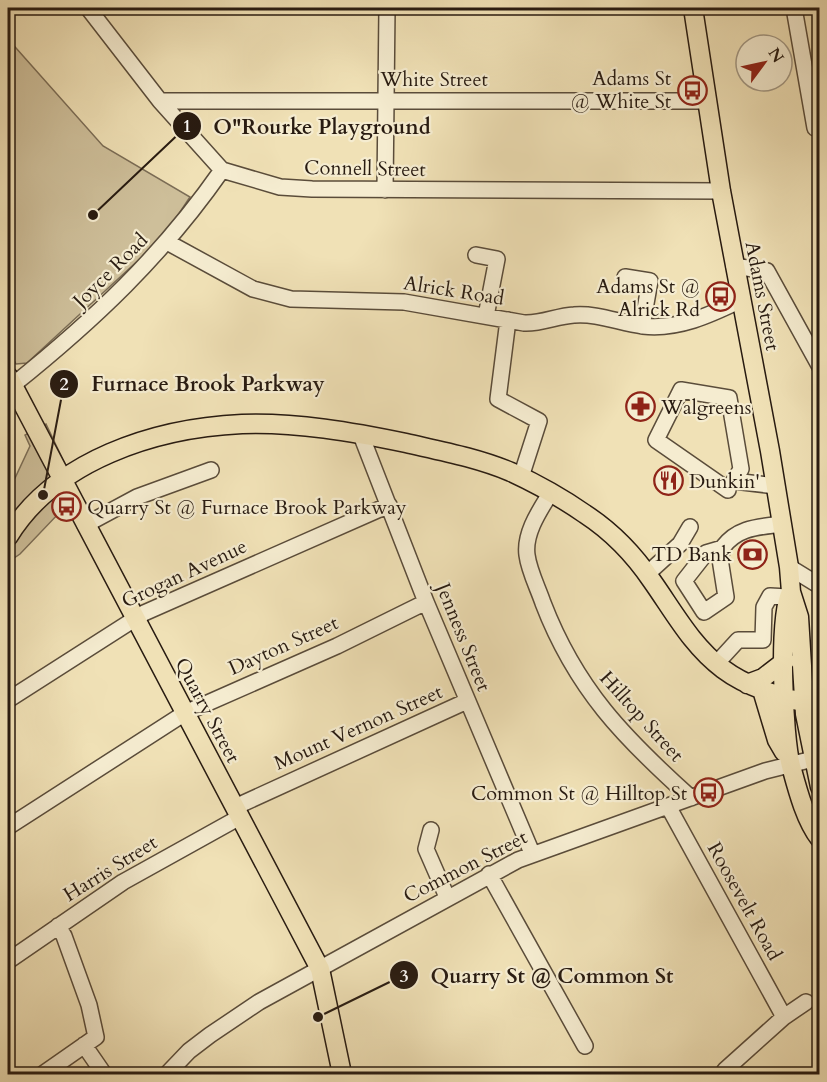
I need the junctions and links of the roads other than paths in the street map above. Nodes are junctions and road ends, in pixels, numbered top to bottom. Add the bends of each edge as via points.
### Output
1 (88, 8) edge
2 (387, 8) edge
3 (693, 8) edge
4 (794, 8) edge
5 (385, 100) junction
6 (160, 101) junction
7 (708, 101) junction
8 (815, 128) dead end
9 (222, 170) junction
10 (385, 190) junction
11 (721, 191) junction
12 (167, 242) junction
13 (476, 255) dead end
14 (734, 266) junction
15 (625, 277) dead end
16 (741, 300) junction
17 (486, 316) junction
18 (508, 320) junction
19 (642, 326) junction
20 (819, 367) edge
21 (10, 380) edge
22 (361, 435) junction
23 (211, 470) dead end
24 (521, 477) junction
25 (62, 479) junction
26 (776, 486) junction
27 (728, 490) dead end
28 (551, 492) junction
29 (389, 505) junction
30 (782, 524) junction
31 (85, 525) junction
32 (690, 527) dead end
33 (8, 537) edge
34 (723, 548) dead end
35 (789, 567) junction
36 (647, 574) junction
37 (819, 586) edge
38 (789, 594) junction
39 (426, 602) junction
40 (134, 618) junction
41 (785, 662) junction
42 (716, 664) junction
43 (755, 687) junction
44 (785, 697) junction
45 (8, 700) edge
46 (467, 701) junction
47 (812, 705) edge
48 (184, 713) junction
49 (816, 754) edge
50 (790, 764) junction
51 (819, 787) edge
52 (691, 798) junction
53 (668, 806) junction
54 (237, 812) junction
55 (8, 827) edge
56 (431, 830) dead end
57 (819, 838) edge
58 (532, 853) junction
59 (489, 874) junction
60 (447, 897) junction
61 (58, 926) junction
62 (8, 961) edge
63 (320, 969) junction
64 (806, 1002) dead end
65 (784, 1017) junction
66 (84, 1045) junction
67 (585, 1046) dead end
68 (726, 1072) edge
69 (43, 1074) edge
70 (104, 1074) edge
71 (167, 1074) edge
72 (342, 1074) edge

1 - 6 street
2 - 5 street
3 - 7 main road, Adams Street
4 - 8 street
5 - 6 street, White Street
5 - 7 street, White Street
5 - 10 street
6 - 9 street
7 - 11 main road, Adams Street
9 - 10 street, Connell Street via 280,187
9 - 12 street, Joyce Road
10 - 11 street, Connell Street
11 - 14 main road, Adams Street
12 - 17 street, Alrick Road via 267,294 291,299 404,302
12 - 21 street, Joyce Road via 114,299
13 - 17 street via 497,259
14 - 16 main road, Adams Street
14 - 20 street via 767,271
15 - 19 street via 650,281
16 - 19 street, Alrick Road via 673,326
16 - 26 main road, Adams Street
17 - 18 street, Alrick Road
18 - 19 street, Alrick Road via 540,324 573,315
18 - 24 street via 498,399 539,421
21 - 25 main road, Quarry Street
22 - 24 main road via 480,461
22 - 25 main road via 242,424 194,429 121,449
22 - 29 street, Jenness Street
23 - 31 street via 137,497
24 - 28 main road
25 - 31 main road, Quarry Street
25 - 33 main road via 40,495
26 - 27 street via 734,481 741,469 729,398 681,390 656,440
26 - 30 main road, Adams Street
28 - 36 main road via 596,522
28 - 52 street, Hilltop Street via 530,532 527,554 558,642 595,702
29 - 39 street, Jenness Street
29 - 40 street, Grogan Avenue
30 - 34 street via 740,531
30 - 35 main road, Adams Street
31 - 40 main road, Quarry Street
32 - 36 street via 680,544
35 - 37 street
35 - 38 main road, Adams Street
36 - 42 main road via 692,639
38 - 41 main road, Adams Street via 784,618
38 - 42 street via 770,596 764,607 764,640 738,640
38 - 47 main road, Adams Street via 799,617
39 - 46 street, Jenness Street
39 - 48 street, Dayton Street
40 - 45 street, Grogan Avenue
40 - 48 main road, Quarry Street
41 - 43 main road
41 - 44 main road, Adams Street
42 - 43 main road
43 - 44 main road
43 - 50 main road
44 - 47 main road
44 - 50 main road, Adams Street
46 - 54 street, Mount Vernon Street
46 - 58 street, Jenness Street
47 - 49 main road, Adams Street
48 - 54 main road, Quarry Street
48 - 55 street, Dayton Street
49 - 50 street, Common Street
49 - 51 main road, Adams Street
50 - 52 street, Common Street
50 - 57 main road, Adams Street
52 - 53 street, Common Street
53 - 58 street, Common Street
53 - 65 street, Roosevelt Road
54 - 61 street, Harris Street
54 - 63 main road, Quarry Street
56 - 60 street via 426,849
58 - 59 street, Common Street
59 - 60 street, Common Street
59 - 67 street
60 - 63 street, Common Street
61 - 62 street, Harris Street
61 - 66 street via 89,1005 96,1036
63 - 71 street, Common Street via 259,1002 210,1035
63 - 72 main road, Quarry Street
64 - 65 street
65 - 68 street
66 - 69 street
66 - 70 street

